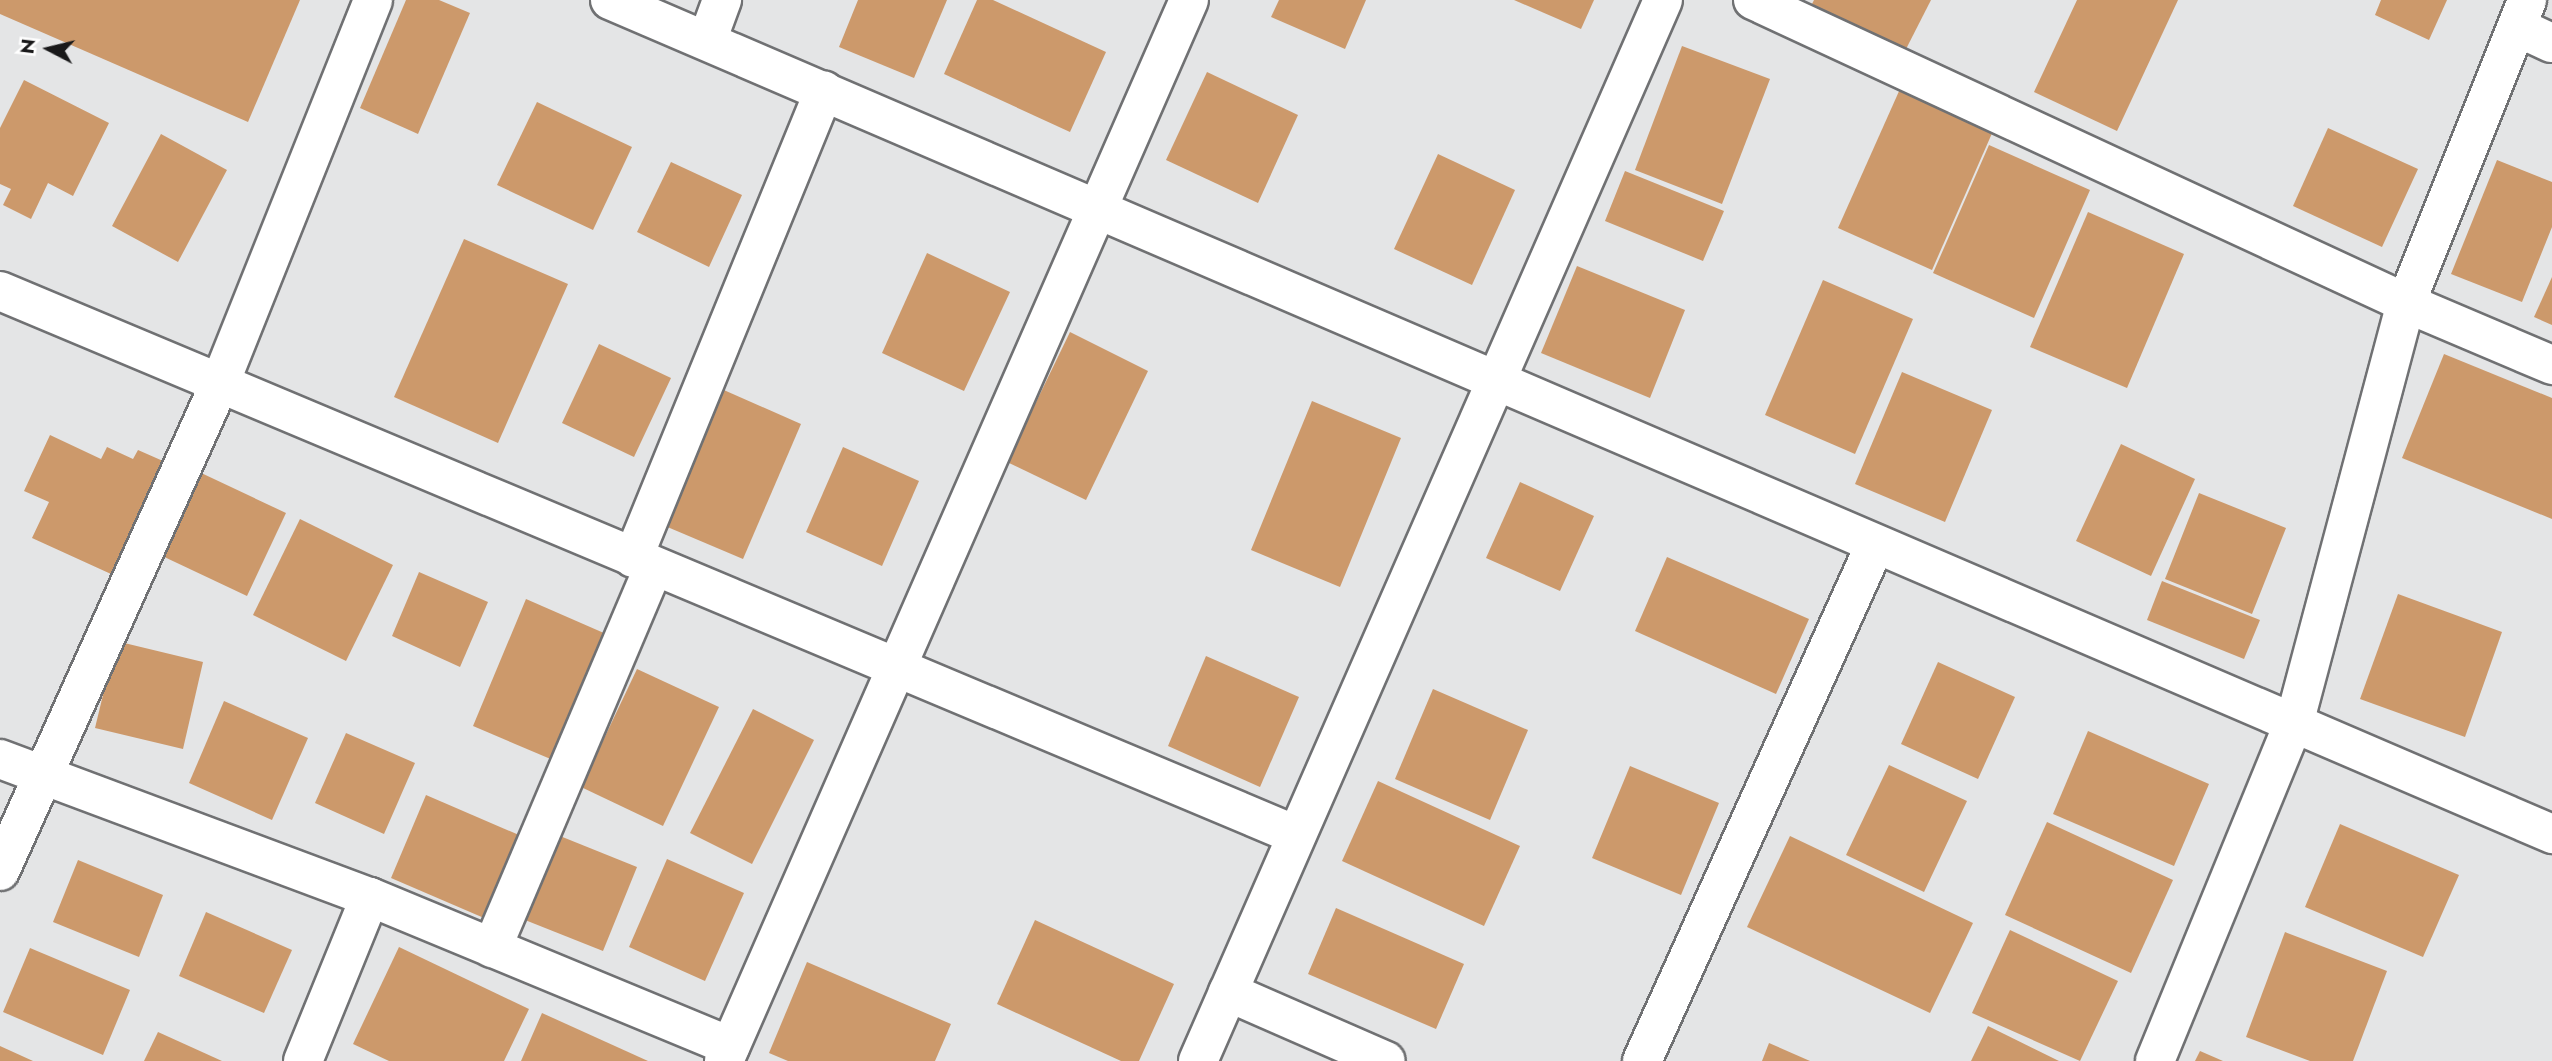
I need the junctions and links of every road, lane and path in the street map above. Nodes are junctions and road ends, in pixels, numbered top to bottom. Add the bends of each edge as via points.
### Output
1 (373, 0) edge
2 (610, 0) edge
3 (722, 0) edge
4 (1189, 0) edge
5 (1663, 0) edge
6 (1753, 0) edge
7 (2522, 14) edge
8 (706, 41) junction
9 (2552, 43) edge
10 (824, 91) junction
11 (1100, 210) junction
12 (0, 291) edge
13 (2406, 303) junction
14 (2552, 365) edge
15 (1497, 381) junction
16 (220, 383) junction
17 (1875, 545) junction
18 (644, 563) junction
19 (895, 670) junction
20 (2295, 720) junction
21 (0, 759) edge
22 (39, 777) junction
23 (2552, 834) edge
24 (1296, 835) junction
25 (0, 871) edge
26 (370, 897) junction
27 (492, 948) junction
28 (1228, 992) junction
29 (727, 1054) edge
30 (303, 1061) edge
31 (1198, 1061) edge
32 (1386, 1061) edge
33 (1642, 1061) edge
34 (2155, 1061) edge

1 - 16 street
2 - 8 street
3 - 8 street
4 - 11 street
5 - 15 street
6 - 13 street
7 - 9 street
7 - 13 street
8 - 10 street
10 - 11 street
10 - 18 street
11 - 15 street
11 - 19 street
12 - 16 street
13 - 14 street
13 - 20 street
15 - 17 street
15 - 24 street
16 - 18 street
16 - 22 street
17 - 20 street
17 - 33 street
18 - 19 street
18 - 27 street
19 - 24 street
19 - 29 street
20 - 23 street
20 - 34 street
21 - 22 street
22 - 25 street
22 - 26 street
24 - 28 street
26 - 27 street
26 - 30 street
27 - 29 street
28 - 31 street
28 - 32 street

